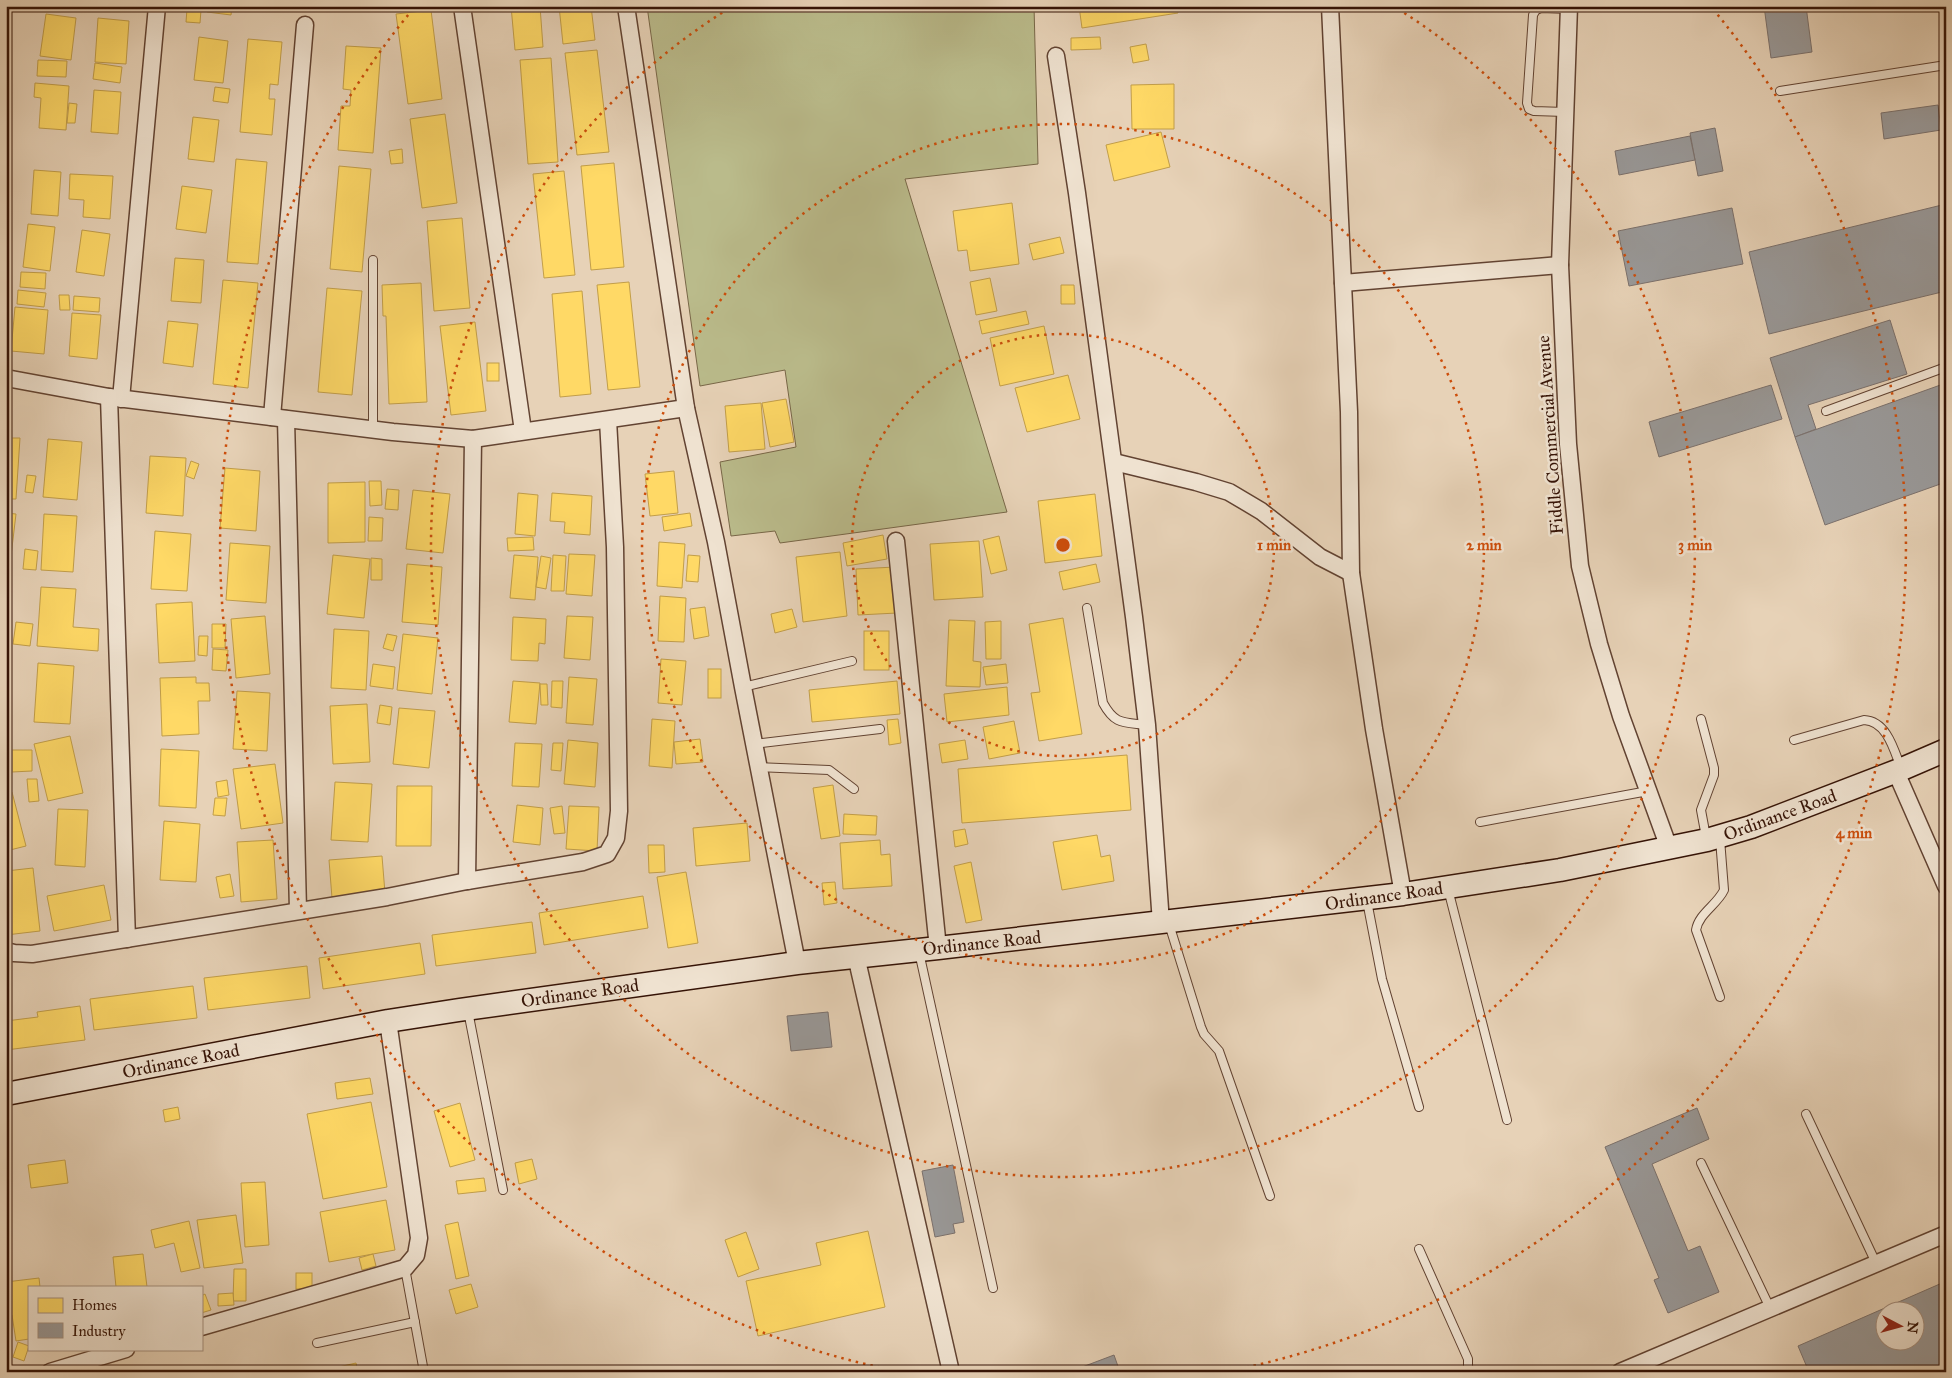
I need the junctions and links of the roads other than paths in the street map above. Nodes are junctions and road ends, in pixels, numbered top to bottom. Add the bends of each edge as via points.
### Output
1 (157, 6) edge
2 (462, 6) edge
3 (626, 6) edge
4 (1330, 6) edge
5 (1569, 8) edge
6 (305, 25) dead end
7 (1056, 56) dead end
8 (1946, 65) edge
9 (1780, 91) dead end
10 (1565, 112) junction
11 (373, 260) dead end
12 (1560, 264) junction
13 (1343, 283) junction
14 (1946, 366) edge
15 (6, 378) edge
16 (115, 398) junction
17 (686, 408) junction
18 (1826, 411) dead end
19 (279, 418) junction
20 (608, 420) junction
21 (373, 430) junction
22 (523, 432) junction
23 (473, 439) junction
24 (1114, 462) junction
25 (896, 542) dead end
26 (1351, 573) junction
27 (1087, 608) dead end
28 (852, 661) dead end
29 (742, 687) junction
30 (1702, 719) dead end
31 (1147, 725) junction
32 (880, 729) dead end
33 (1794, 740) dead end
34 (754, 744) junction
35 (1946, 750) edge
36 (758, 766) junction
37 (1899, 770) junction
38 (854, 789) dead end
39 (1648, 791) junction
40 (1480, 822) dead end
41 (1714, 839) junction
42 (1669, 848) junction
43 (467, 881) junction
44 (1946, 886) edge
45 (1447, 887) junction
46 (1403, 894) junction
47 (1367, 899) junction
48 (298, 910) junction
49 (1165, 922) junction
50 (127, 939) junction
51 (928, 949) junction
52 (6, 951) edge
53 (856, 956) junction
54 (797, 963) junction
55 (1720, 997) dead end
56 (468, 1009) junction
57 (388, 1021) junction
58 (6, 1094) edge
59 (1419, 1107) dead end
60 (1806, 1114) dead end
61 (1507, 1120) dead end
62 (1701, 1163) dead end
63 (503, 1190) dead end
64 (1270, 1196) dead end
65 (1946, 1234) edge
66 (1419, 1249) dead end
67 (1876, 1263) junction
68 (405, 1268) junction
69 (993, 1288) dead end
70 (1770, 1308) junction
71 (415, 1322) junction
72 (202, 1327) edge
73 (316, 1343) dead end
74 (123, 1350) edge
75 (50, 1372) edge
76 (424, 1372) edge
77 (951, 1372) edge
78 (1468, 1372) edge
79 (1620, 1372) edge
80 (1780, 1372) edge
81 (1791, 1372) edge

1 - 16 street
2 - 22 street
3 - 17 street
4 - 13 street
5 - 10 street, Fiddle Commercial Avenue
5 - 10 lane via 1541,8 1533,15 1527,102 1529,109 1534,111
6 - 19 street
7 - 24 street
8 - 9 lane
10 - 12 street, Fiddle Commercial Avenue
11 - 21 lane
12 - 13 street
12 - 39 street, Fiddle Commercial Avenue via 1568,444 1580,566 1599,644
13 - 26 street
14 - 18 lane
15 - 16 street
16 - 19 street
16 - 50 street
17 - 20 street
17 - 29 street via 716,542
19 - 21 street
19 - 48 street
20 - 22 street
20 - 43 street via 615,547 619,811 616,838 607,854 583,862
21 - 23 street
22 - 23 street
23 - 43 street
24 - 26 street via 1229,492 1261,511 1320,557
24 - 31 street
25 - 51 street
26 - 46 street
27 - 31 lane via 1103,703 1110,716 1118,721
28 - 29 lane
29 - 34 street
30 - 41 lane via 1714,775 1701,810
31 - 49 street
32 - 34 lane
33 - 37 lane via 1872,720 1886,733
34 - 36 street
35 - 37 street, Ordinance Road
36 - 38 lane via 829,770
36 - 54 street
37 - 41 street, Ordinance Road via 1791,813
37 - 44 street
39 - 40 lane
39 - 42 street, Fiddle Commercial Avenue
41 - 42 street, Ordinance Road
41 - 55 lane via 1724,890 1697,922 1696,930
42 - 45 street, Ordinance Road via 1560,870
43 - 48 street
45 - 46 street, Ordinance Road
45 - 61 lane
46 - 47 street, Ordinance Road
47 - 49 street, Ordinance Road
47 - 59 lane via 1382,979
48 - 50 street
49 - 51 street, Ordinance Road
49 - 64 lane via 1200,1027 1219,1051
50 - 52 street via 32,954
51 - 53 street, Ordinance Road
51 - 69 lane
53 - 54 street, Ordinance Road
53 - 77 street
54 - 56 street, Ordinance Road
56 - 57 street, Ordinance Road
56 - 63 lane
57 - 58 street, Ordinance Road
57 - 68 street via 419,1238 416,1255
60 - 67 lane
62 - 70 lane
65 - 67 street
66 - 78 lane via 1468,1359
67 - 70 street
68 - 71 lane
68 - 72 street
70 - 79 street
71 - 73 lane
71 - 76 lane
74 - 75 street
80 - 81 lane

